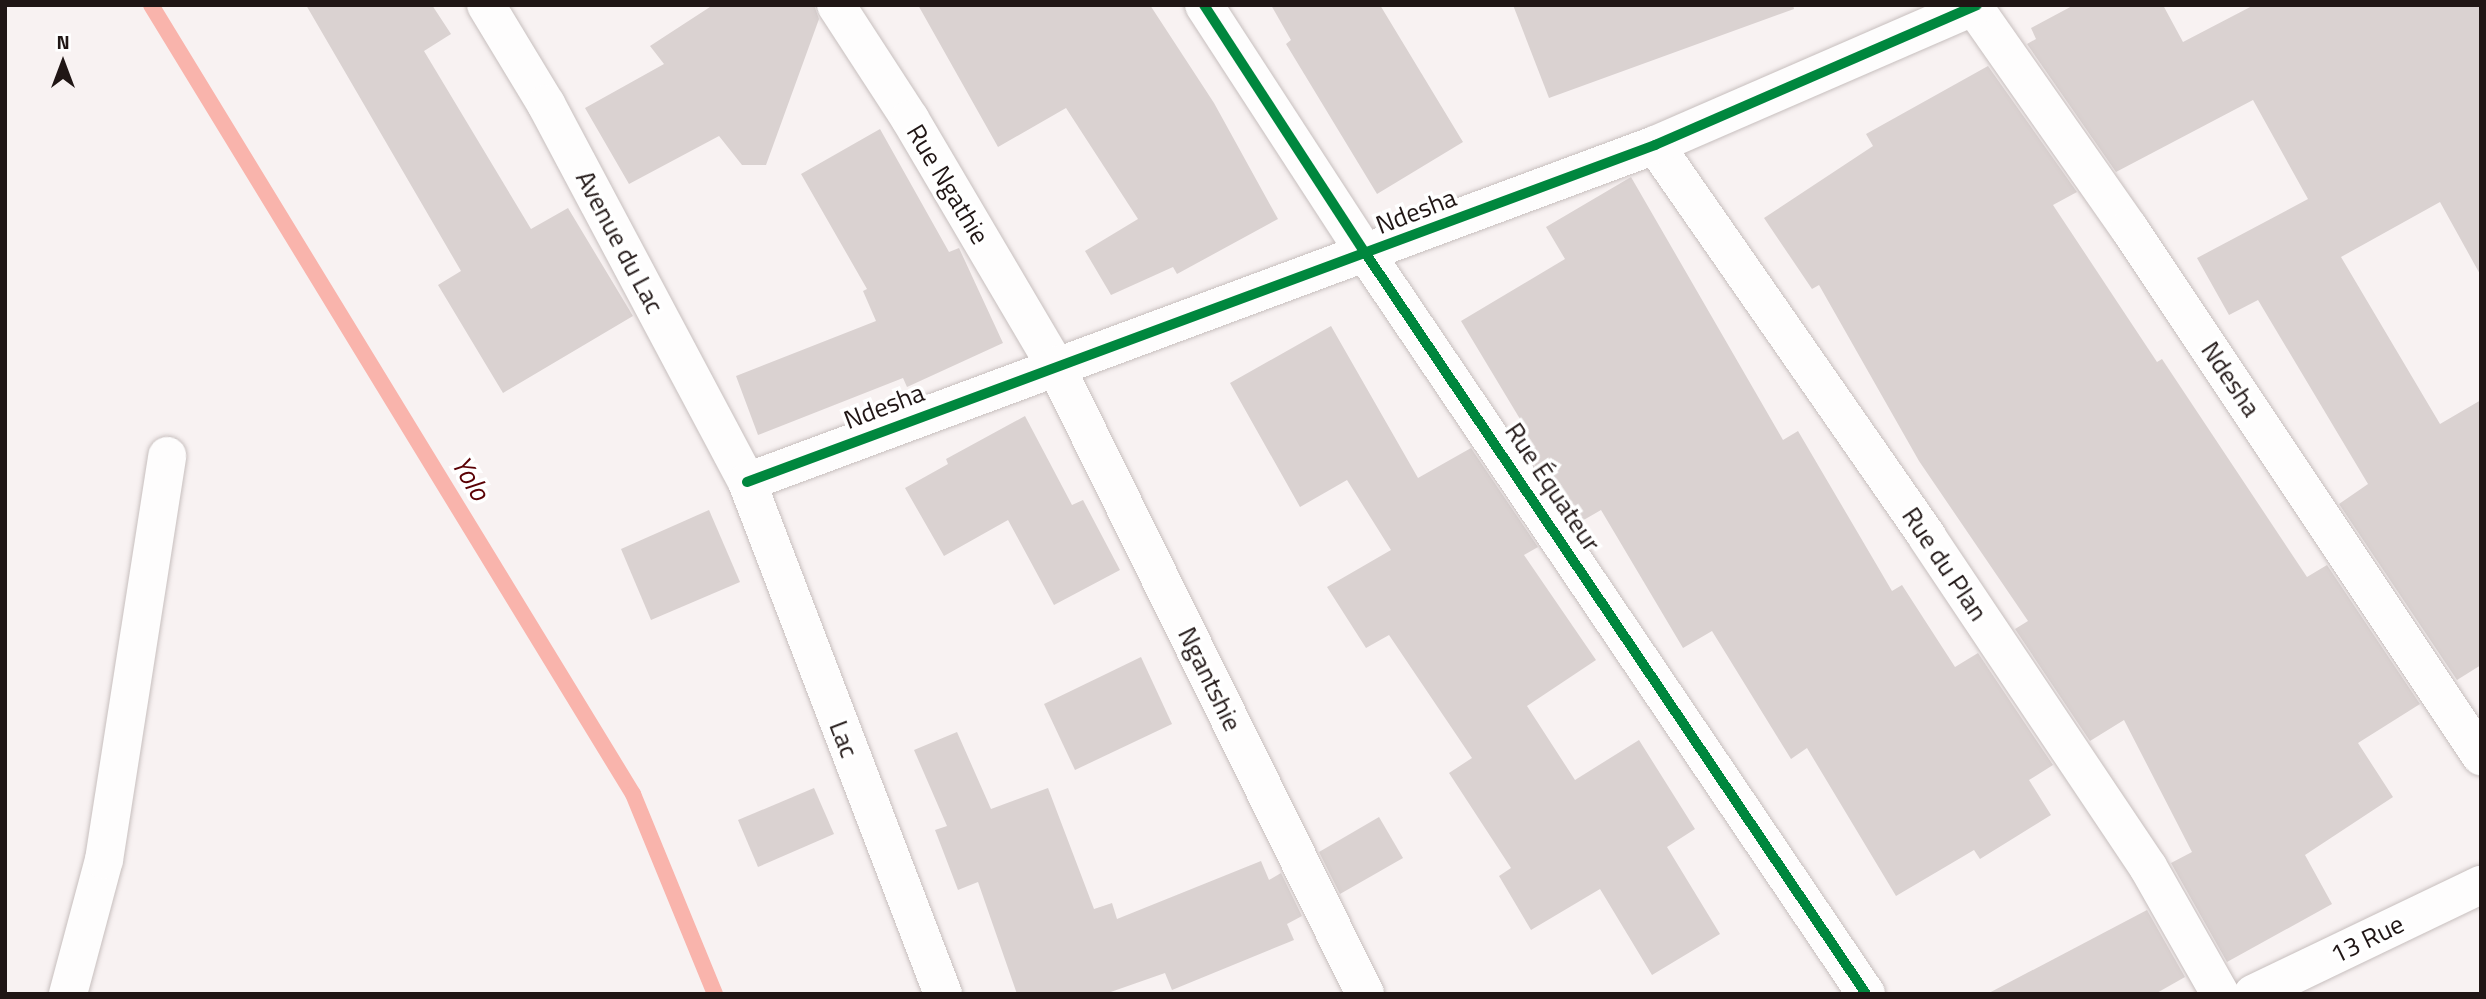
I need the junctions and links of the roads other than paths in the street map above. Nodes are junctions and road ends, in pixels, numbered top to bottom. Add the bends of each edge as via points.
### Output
1 (486, 5) edge
2 (836, 5) edge
3 (1204, 5) edge
4 (1975, 6) edge
5 (1654, 145) junction
6 (1366, 254) junction
7 (1055, 365) junction
8 (167, 456) dead end
9 (747, 482) junction
10 (2481, 756) edge
11 (2481, 885) edge
12 (68, 994) edge
13 (943, 994) edge
14 (1365, 994) edge
15 (1866, 994) edge
16 (2220, 994) edge
17 (2253, 994) edge

1 - 9 street, Avenue du Lac via 559,128
2 - 7 street, Rue Ngathie via 910,118
3 - 6 street, Rue Équateur
4 - 5 street, Ndesha
4 - 10 street, Ndesha via 2129,228
5 - 6 street, Ndesha
5 - 16 street, Rue du Plan via 1927,537 2148,867
6 - 7 street, Ndesha
6 - 15 street, Rue Équateur
7 - 9 street, Ndesha
7 - 14 street, Ngantshie
8 - 12 street via 104,860
9 - 13 street, Lac
11 - 17 street, 13 Rue

